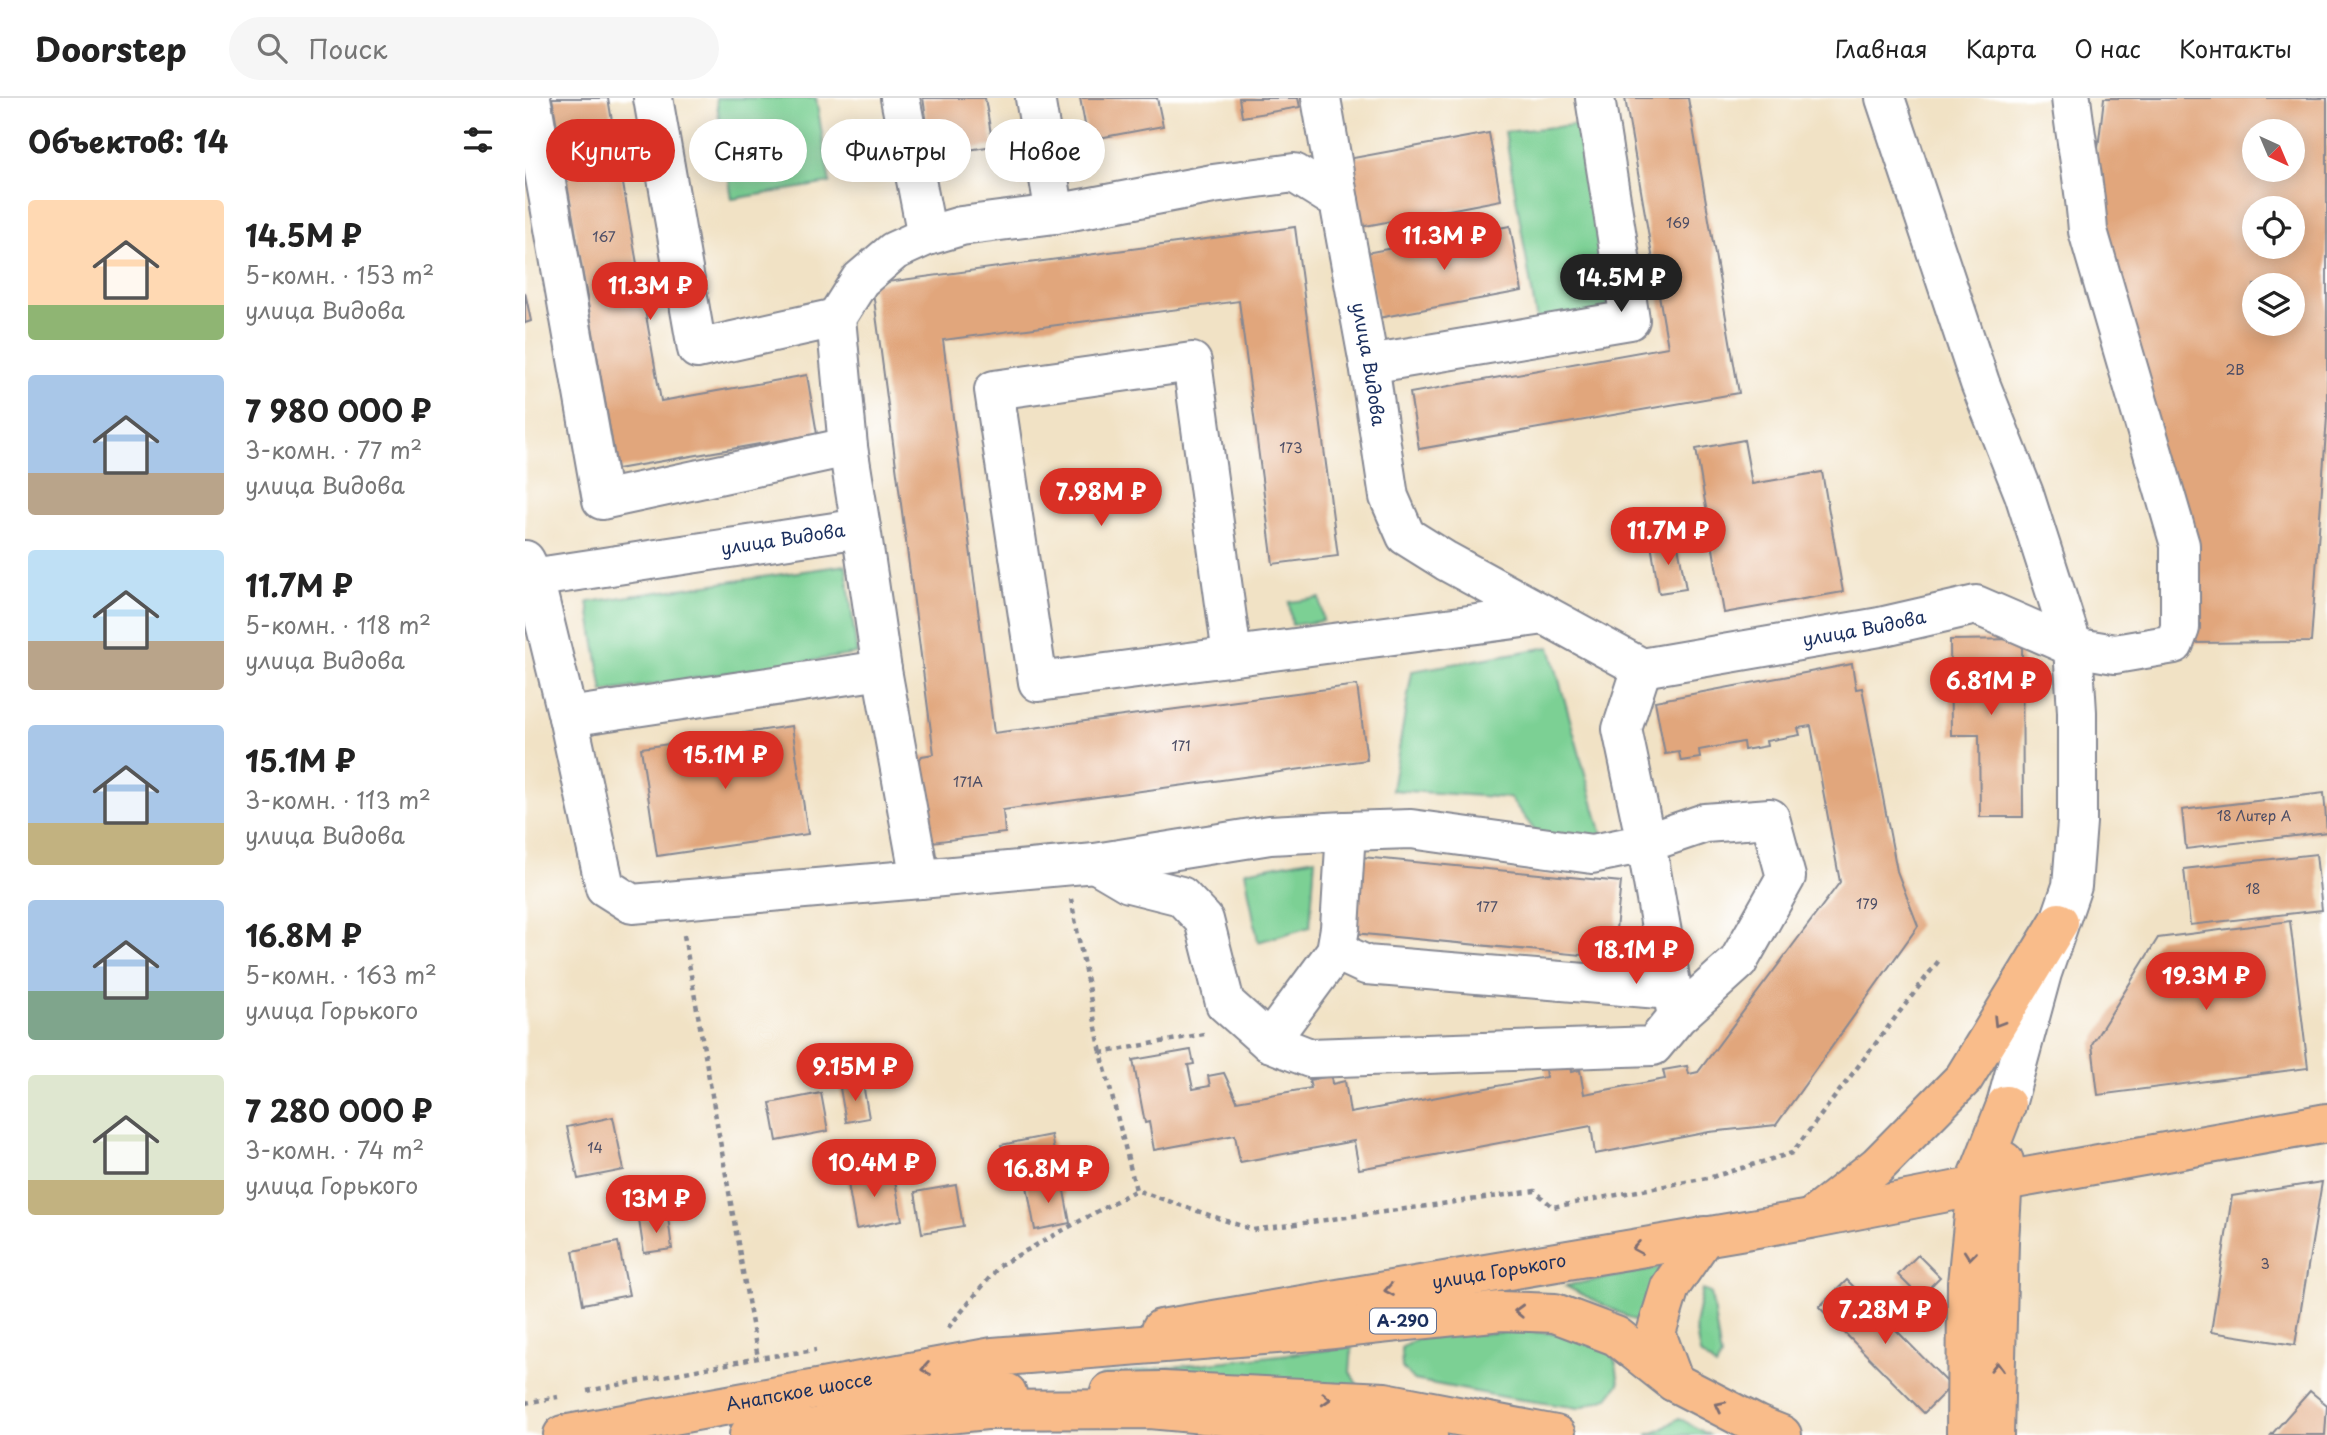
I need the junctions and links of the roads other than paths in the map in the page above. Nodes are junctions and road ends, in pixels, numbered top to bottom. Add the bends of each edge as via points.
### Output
1 (531, 98) edge
2 (653, 98) edge
3 (900, 98) edge
4 (1035, 98) edge
5 (1321, 98) edge
6 (1595, 98) edge
7 (1885, 98) edge
8 (2071, 98) edge
9 (1339, 201) junction
10 (1055, 214) junction
11 (927, 236) junction
12 (836, 318) junction
13 (1369, 364) junction
14 (848, 447) junction
15 (861, 528) junction
16 (528, 572) edge
17 (1545, 615) junction
18 (2073, 647) junction
19 (1232, 655) junction
20 (1642, 668) junction
21 (882, 670) junction
22 (568, 718) junction
23 (1346, 831) junction
24 (1646, 844) junction
25 (1079, 864) junction
26 (920, 879) junction
27 (2059, 922) junction
28 (1336, 951) junction
29 (1674, 1003) junction
30 (1269, 1042) junction
31 (2006, 1105) joint
32 (2327, 1123) edge
33 (1990, 1184) junction
34 (1810, 1219) junction
35 (1705, 1236) junction
36 (993, 1357) junction
37 (1674, 1382) junction
38 (1989, 1430) edge
39 (563, 1435) edge
40 (650, 1435) edge
41 (748, 1435) edge
42 (1428, 1435) edge
43 (1556, 1435) edge
44 (1782, 1435) edge

1 - 14 street via 602,500
2 - 12 street via 697,349
3 - 11 street
4 - 10 street
5 - 9 street, улица Видова
6 - 13 street via 1630,320
7 - 18 street
8 - 18 street, улица Видова via 2088,231 2180,545 2180,628 2174,644 2115,654
9 - 10 street via 1294,173
9 - 13 street, улица Видова
10 - 11 street via 961,226
11 - 12 street via 894,251 860,279
12 - 14 street, улица Видова
13 - 17 street, улица Видова via 1389,497 1406,536
14 - 15 street, улица Видова
15 - 16 street, улица Видова
15 - 21 street
16 - 22 street
17 - 19 street
17 - 20 street, улица Видова
18 - 20 street, улица Видова via 1976,605 1880,627
18 - 27 street via 2077,822 2072,886
19 - 19 street via 1038,682 995,390 1192,362
20 - 24 street via 1622,729
21 - 22 street
21 - 26 street
22 - 26 street via 605,887 632,904
23 - 24 street via 1411,829 1592,854
23 - 25 street via 1270,835
23 - 28 street
24 - 29 street
24 - 29 street via 1705,824 1770,818 1786,877 1738,962
25 - 26 street
25 - 30 street via 1181,896 1203,920 1225,1003
27 - 31 street
27 -> 34 main road via 1963,1078 1877,1166
28 - 29 street via 1366,965
28 - 30 street
29 - 30 street via 1653,1046 1310,1058
31 - 33 main road
32 - 33 main road, улица Горького
33 - 34 main road, улица Горького
33 - 38 main road via 1999,1242
34 - 35 main road, улица Горького
35 -> 36 main road, улица Горького
35 - 37 main road via 1670,1287 1655,1333
37 -> 36 main road, А-290 via 1616,1336 1555,1313 1501,1311
36 -> 39 main road, Анапское шоссе
44 -> 37 main road, А-290
40 -> 43 main road via 659,1428 948,1394 1163,1391 1385,1402
41 - 42 main road via 986,1410 1137,1409

